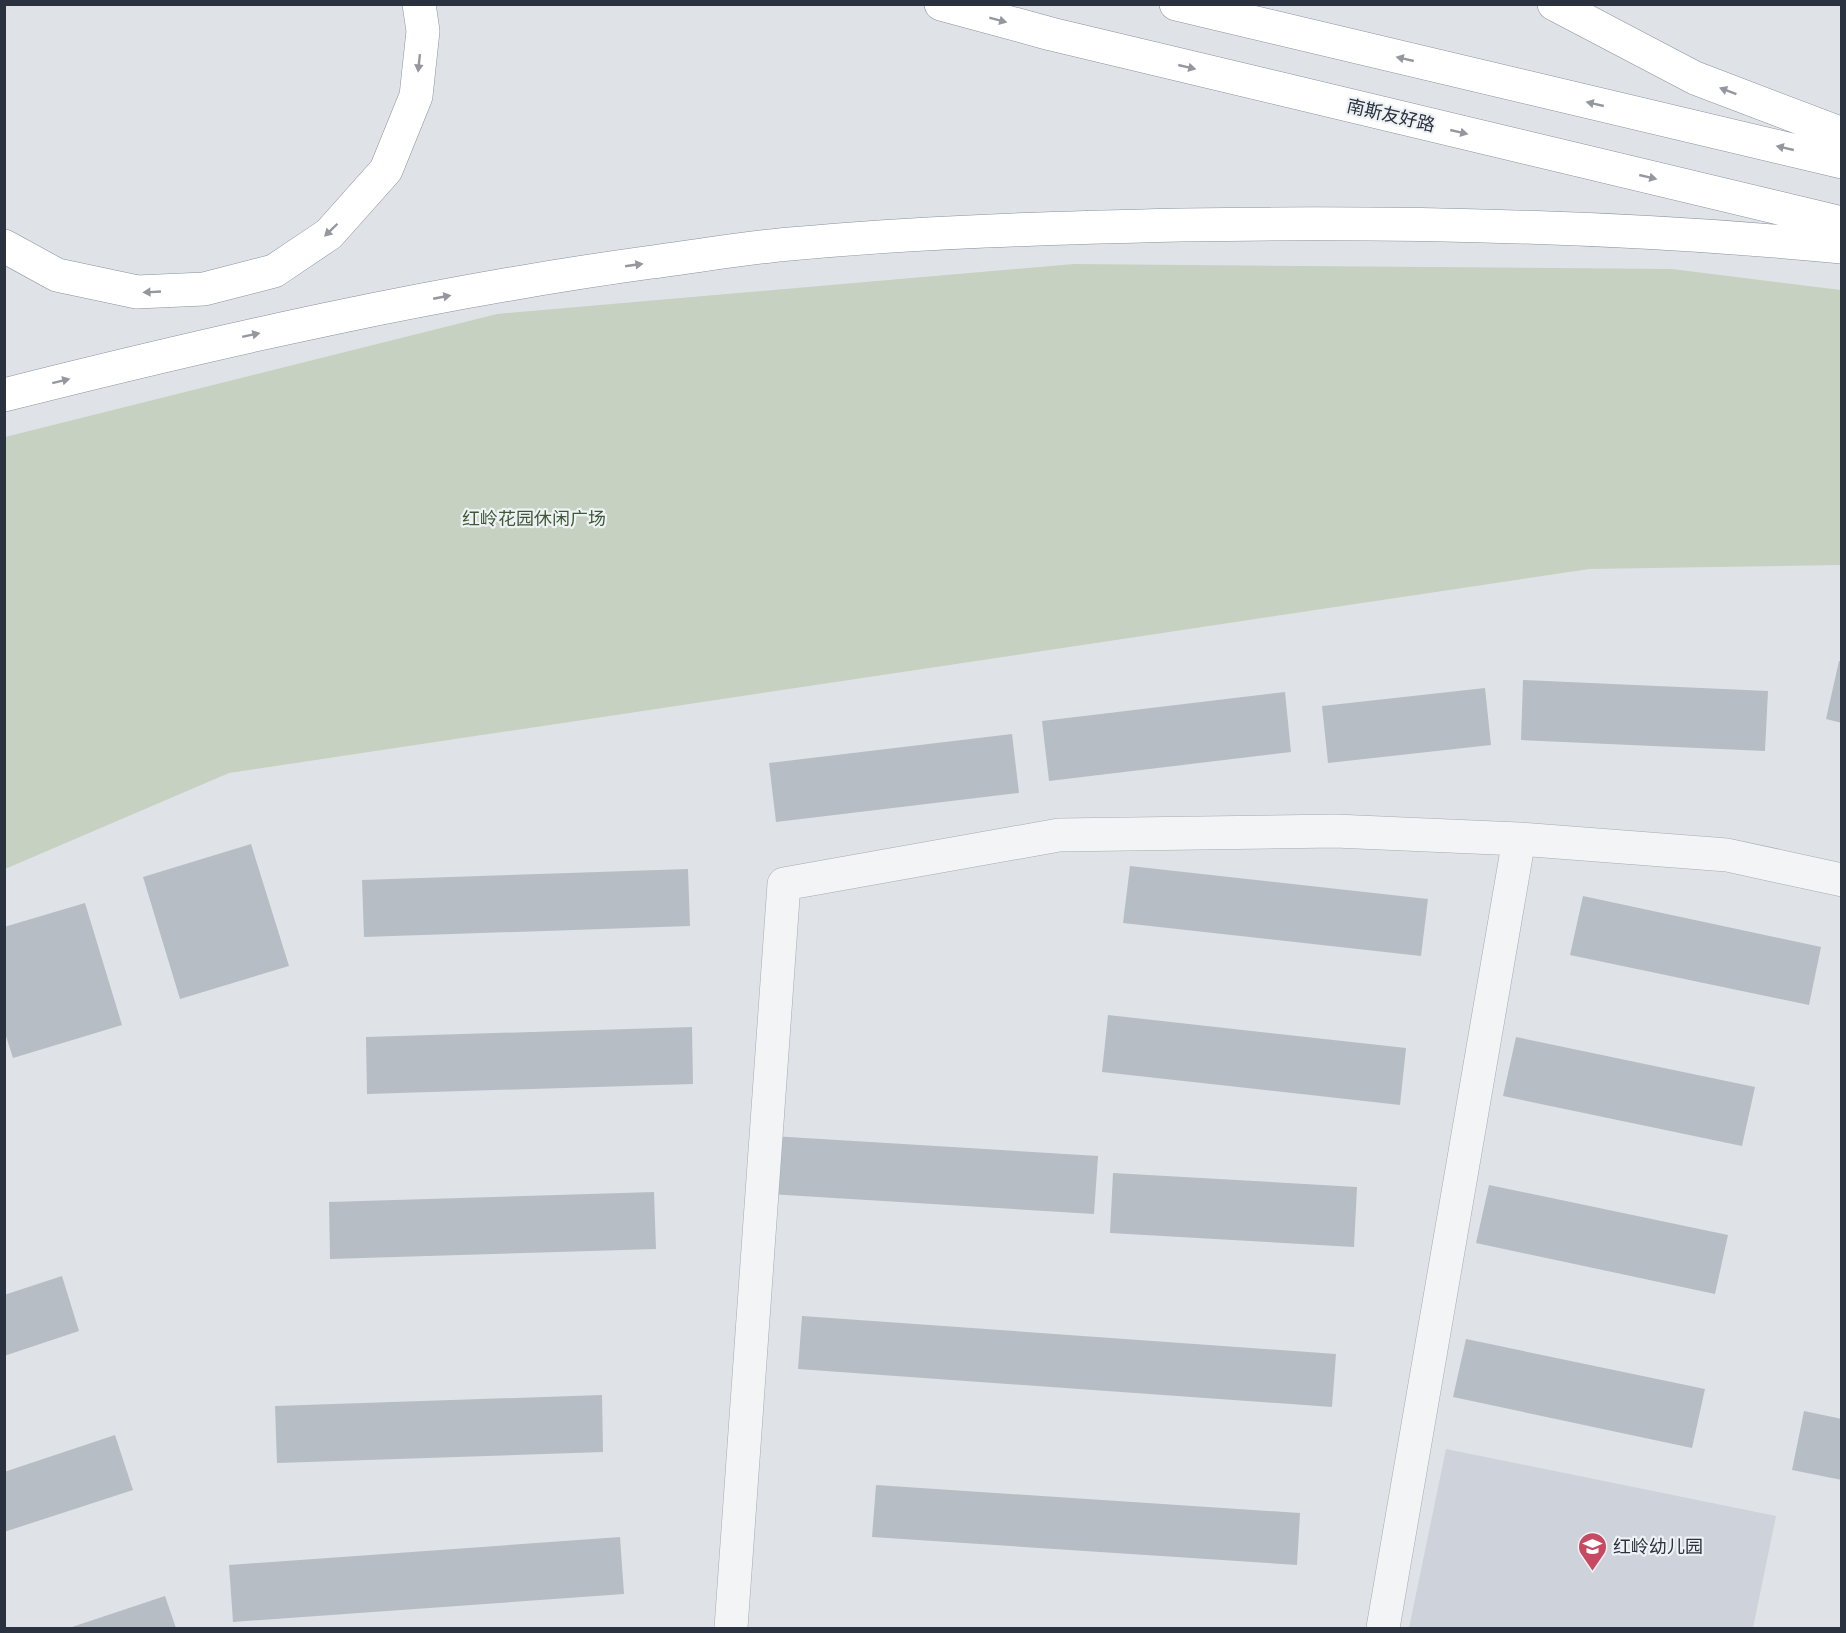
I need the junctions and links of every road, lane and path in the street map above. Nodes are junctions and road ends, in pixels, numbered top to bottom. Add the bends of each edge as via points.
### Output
1 (419, 4) edge
2 (942, 4) edge
3 (1176, 4) edge
4 (1554, 4) edge
5 (1842, 134) edge
6 (1842, 162) edge
7 (1842, 223) edge
8 (4, 246) edge
9 (1842, 247) edge
10 (4, 395) edge
11 (1519, 839) junction
12 (1842, 880) edge
13 (731, 1629) edge
14 (1383, 1629) edge

1 -> 8 highway via 423,32 416,96 386,170 329,234 274,271 204,289 137,292 57,275
2 -> 7 highway, 南斯友好路 via 1051,34
6 -> 3 highway
5 -> 4 highway via 1695,78
10 -> 9 highway via 193,347 339,316 544,277 787,244 1036,228 1320,223 1592,229
11 - 12 lane via 1728,855
11 - 13 lane via 1335,831 1059,834 784,884
11 - 14 lane

